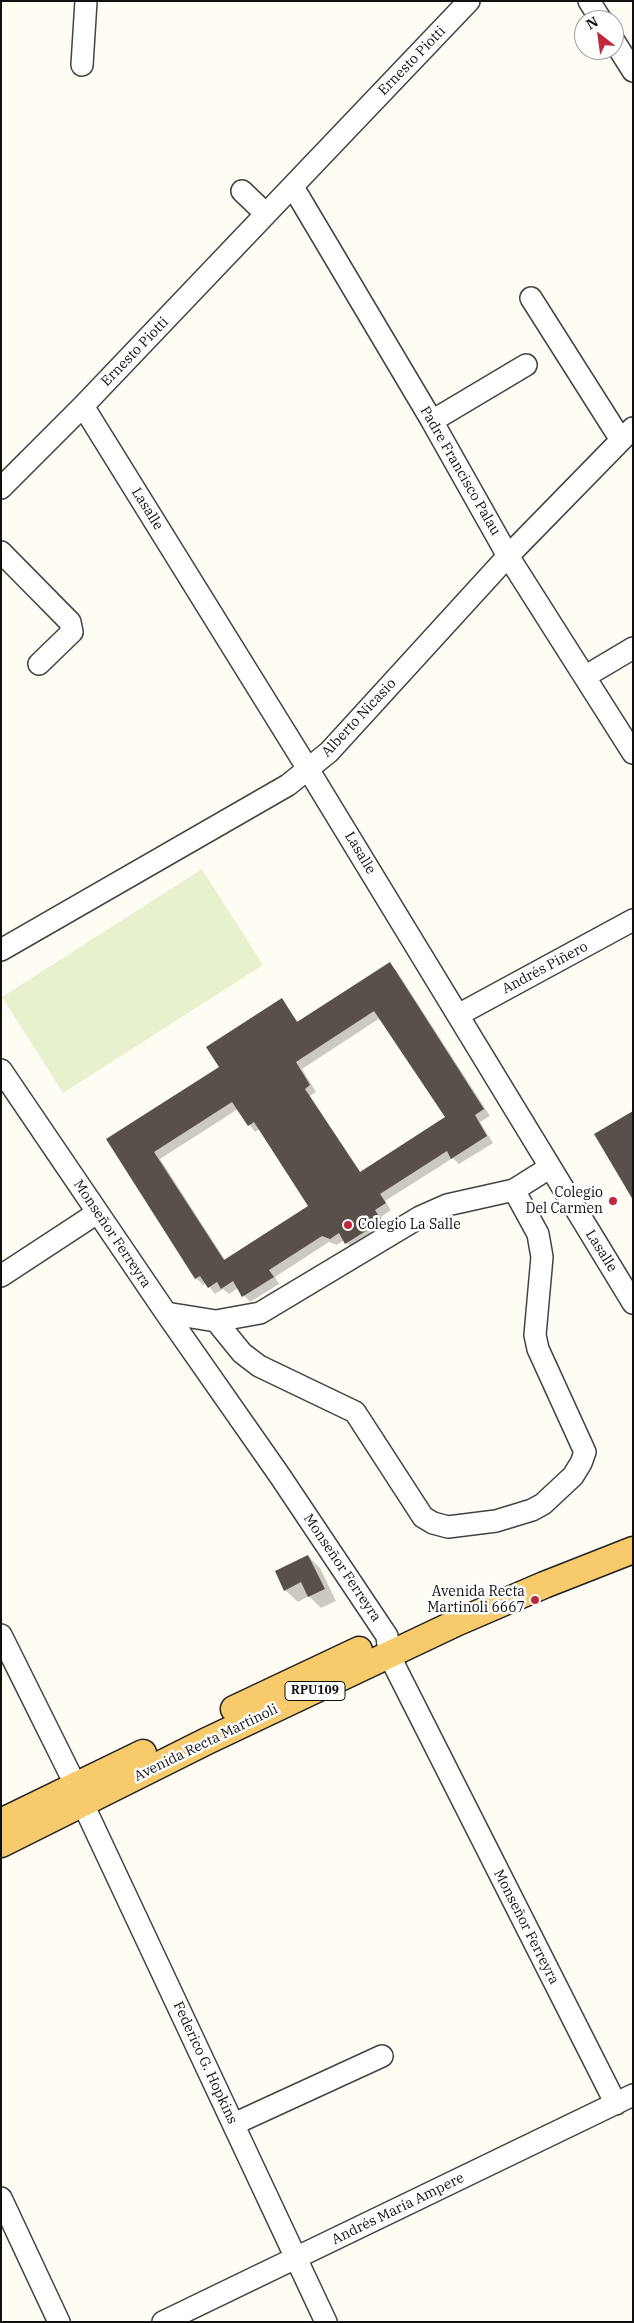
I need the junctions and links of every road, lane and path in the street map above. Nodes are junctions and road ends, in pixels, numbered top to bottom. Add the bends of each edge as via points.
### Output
1 (86, 1) edge
2 (469, 1) edge
3 (624, 57) edge
4 (82, 65) dead end
5 (633, 71) edge
6 (293, 187) junction
7 (242, 190) dead end
8 (266, 214) junction
9 (531, 298) dead end
10 (526, 365) dead end
11 (83, 406) junction
12 (432, 421) junction
13 (627, 434) edge
14 (1, 488) edge
15 (1, 552) edge
16 (508, 556) junction
17 (633, 648) edge
18 (39, 664) dead end
19 (586, 676) junction
20 (633, 753) edge
21 (308, 769) junction
22 (633, 920) edge
23 (1, 950) edge
24 (458, 1015) junction
25 (1, 1070) edge
26 (549, 1168) junction
27 (514, 1190) junction
28 (98, 1213) junction
29 (7, 1273) edge
30 (633, 1303) edge
31 (166, 1313) junction
32 (216, 1321) junction
33 (633, 1531) edge
34 (633, 1550) edge
35 (1, 1635) edge
36 (388, 1646) junction
37 (79, 1795) junction
38 (1, 1822) edge
39 (1, 1844) edge
40 (382, 2056) dead end
41 (624, 2100) edge
42 (234, 2124) junction
43 (1, 2198) edge
44 (296, 2259) junction
45 (60, 2322) edge
46 (163, 2322) edge
47 (326, 2322) edge

1 - 4 street
2 - 6 street, Ernesto Piotti
3 - 5 street
6 - 8 street, Ernesto Piotti
6 - 12 street, Padre Francisco Palau
7 - 8 street
8 - 11 street, Ernesto Piotti
9 - 13 street
10 - 12 street
11 - 14 street, Ernesto Piotti
11 - 21 street, Lasalle
12 - 16 street, Padre Francisco Palau
13 - 16 street, Alberto Nicasio
15 - 18 street via 70,622 72,632
16 - 19 street, Padre Francisco Palau
16 - 21 street, Alberto Nicasio via 329,752
17 - 19 street
19 - 20 street, Padre Francisco Palau
21 - 23 street, Alberto Nicasio via 288,785
21 - 24 street, Lasalle
22 - 24 street, Andrés Piñero
24 - 26 street, Lasalle
25 - 28 street, Monseñor Ferreyra
26 - 27 street
26 - 30 street, Lasalle
27 - 32 street via 447,1205 420,1217 260,1313
27 - 32 street via 538,1234 542,1257 535,1335 538,1349 585,1452 573,1476 532,1510 496,1520 448,1527 423,1517 355,1412 259,1366 242,1353
28 - 29 street
28 - 31 street, Monseñor Ferreyra
31 - 32 street
31 - 36 street, Monseñor Ferreyra via 277,1471
33 - 36 main road, Avenida Recta Martinoli / RPU109 via 520,1575
34 - 36 main road, Avenida Recta Martinoli / RPU109
35 - 37 street, Federico G. Hopkins
36 - 37 main road, Avenida Recta Martinoli / RPU109
36 - 41 street, Monseñor Ferreyra
37 - 38 main road, Avenida Recta Martinoli / RPU109
37 - 39 main road, Avenida Recta Martinoli / RPU109
37 - 42 street, Federico G. Hopkins
40 - 42 street
41 - 44 street, Andrés María Ampere
42 - 44 street, Federico G. Hopkins
43 - 45 street
44 - 46 street, Andrés María Ampere
44 - 47 street, Federico G. Hopkins

